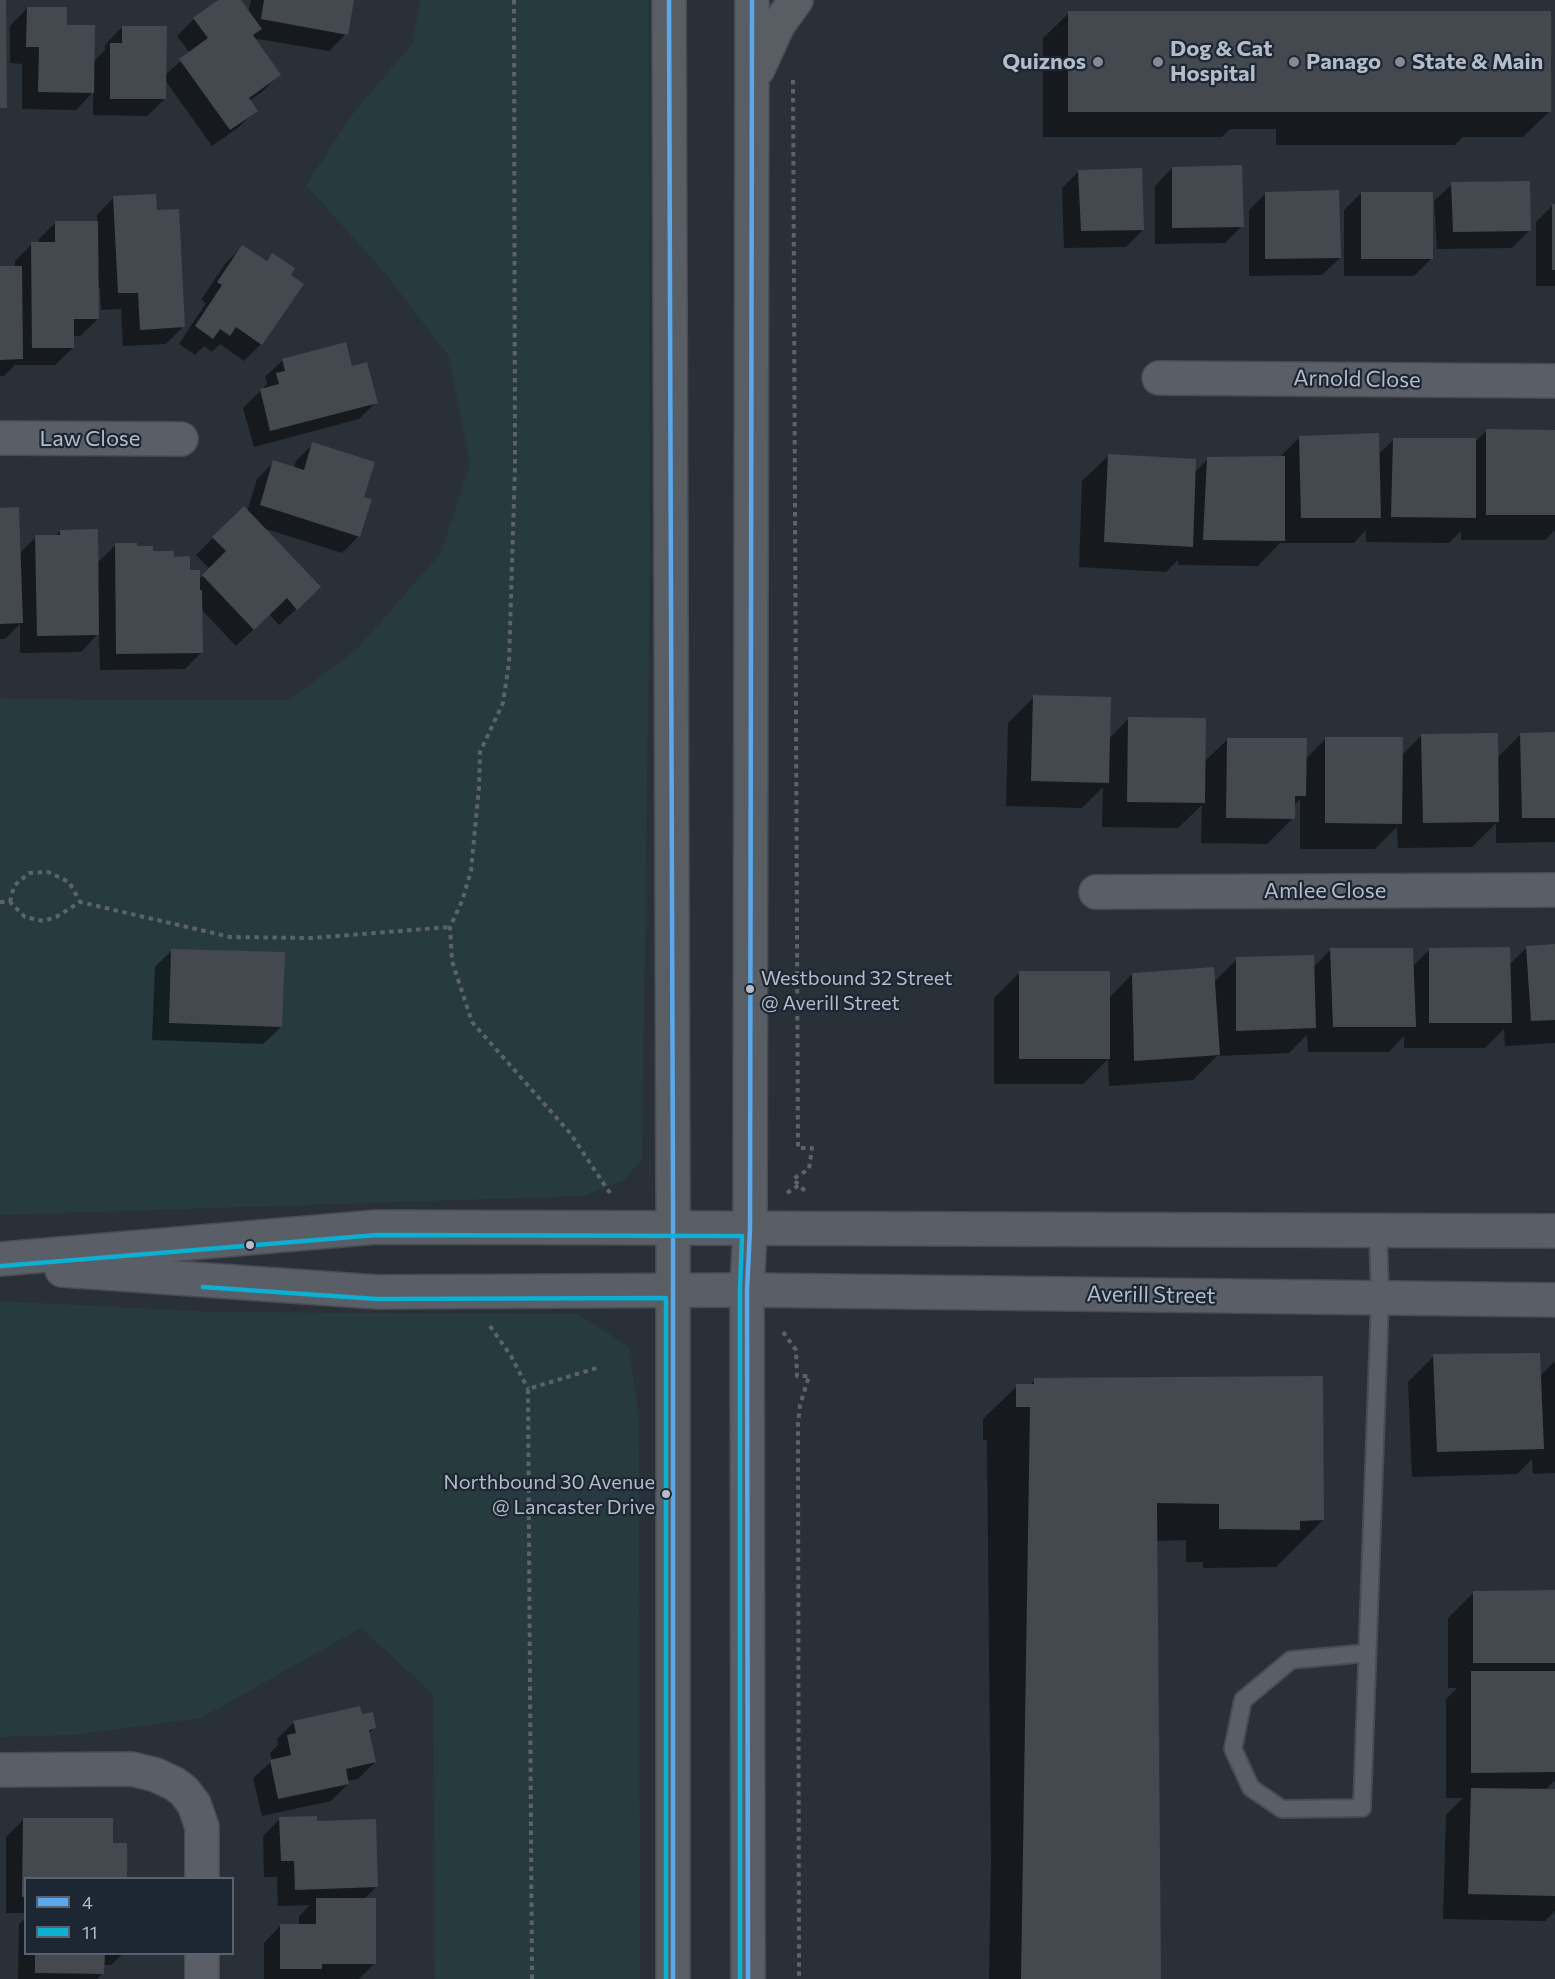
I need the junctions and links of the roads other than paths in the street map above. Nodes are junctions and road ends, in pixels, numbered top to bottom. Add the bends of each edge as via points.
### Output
1 (669, 0) edge
2 (752, 0) edge
3 (796, 0) edge
4 (753, 79) junction
5 (1159, 378) dead end
6 (1555, 381) edge
7 (0, 438) edge
8 (181, 439) dead end
9 (1555, 890) edge
10 (1096, 892) dead end
11 (673, 1229) junction
12 (750, 1229) junction
13 (1378, 1231) junction
14 (1555, 1231) edge
15 (0, 1259) edge
16 (0, 1266) edge
17 (673, 1290) junction
18 (747, 1290) junction
19 (1380, 1298) junction
20 (1555, 1300) edge
21 (1367, 1653) junction
22 (0, 1770) edge
23 (202, 1877) edge
24 (202, 1955) edge
25 (202, 1979) edge
26 (673, 1979) edge
27 (748, 1979) edge

1 - 11 main road
2 - 4 main road
3 - 4 main road via 778,25
4 - 12 main road
5 - 6 street, Arnold Close
7 - 8 street, Law Close
9 - 10 street, Amlee Close
11 - 12 street
11 - 15 street via 377,1227
11 - 17 main road
12 - 13 street
12 - 18 main road
13 - 14 street
13 - 19 lane
16 - 17 street, Averill Street via 377,1292
17 - 18 street, Averill Street
17 - 26 main road
18 - 19 street, Averill Street
18 - 27 main road
19 - 20 street, Averill Street
19 - 21 lane
21 - 21 lane via 1362,1808 1282,1809 1251,1788 1233,1749 1243,1700 1291,1660
22 - 23 street via 132,1769 175,1784 194,1804 202,1827
24 - 25 street

